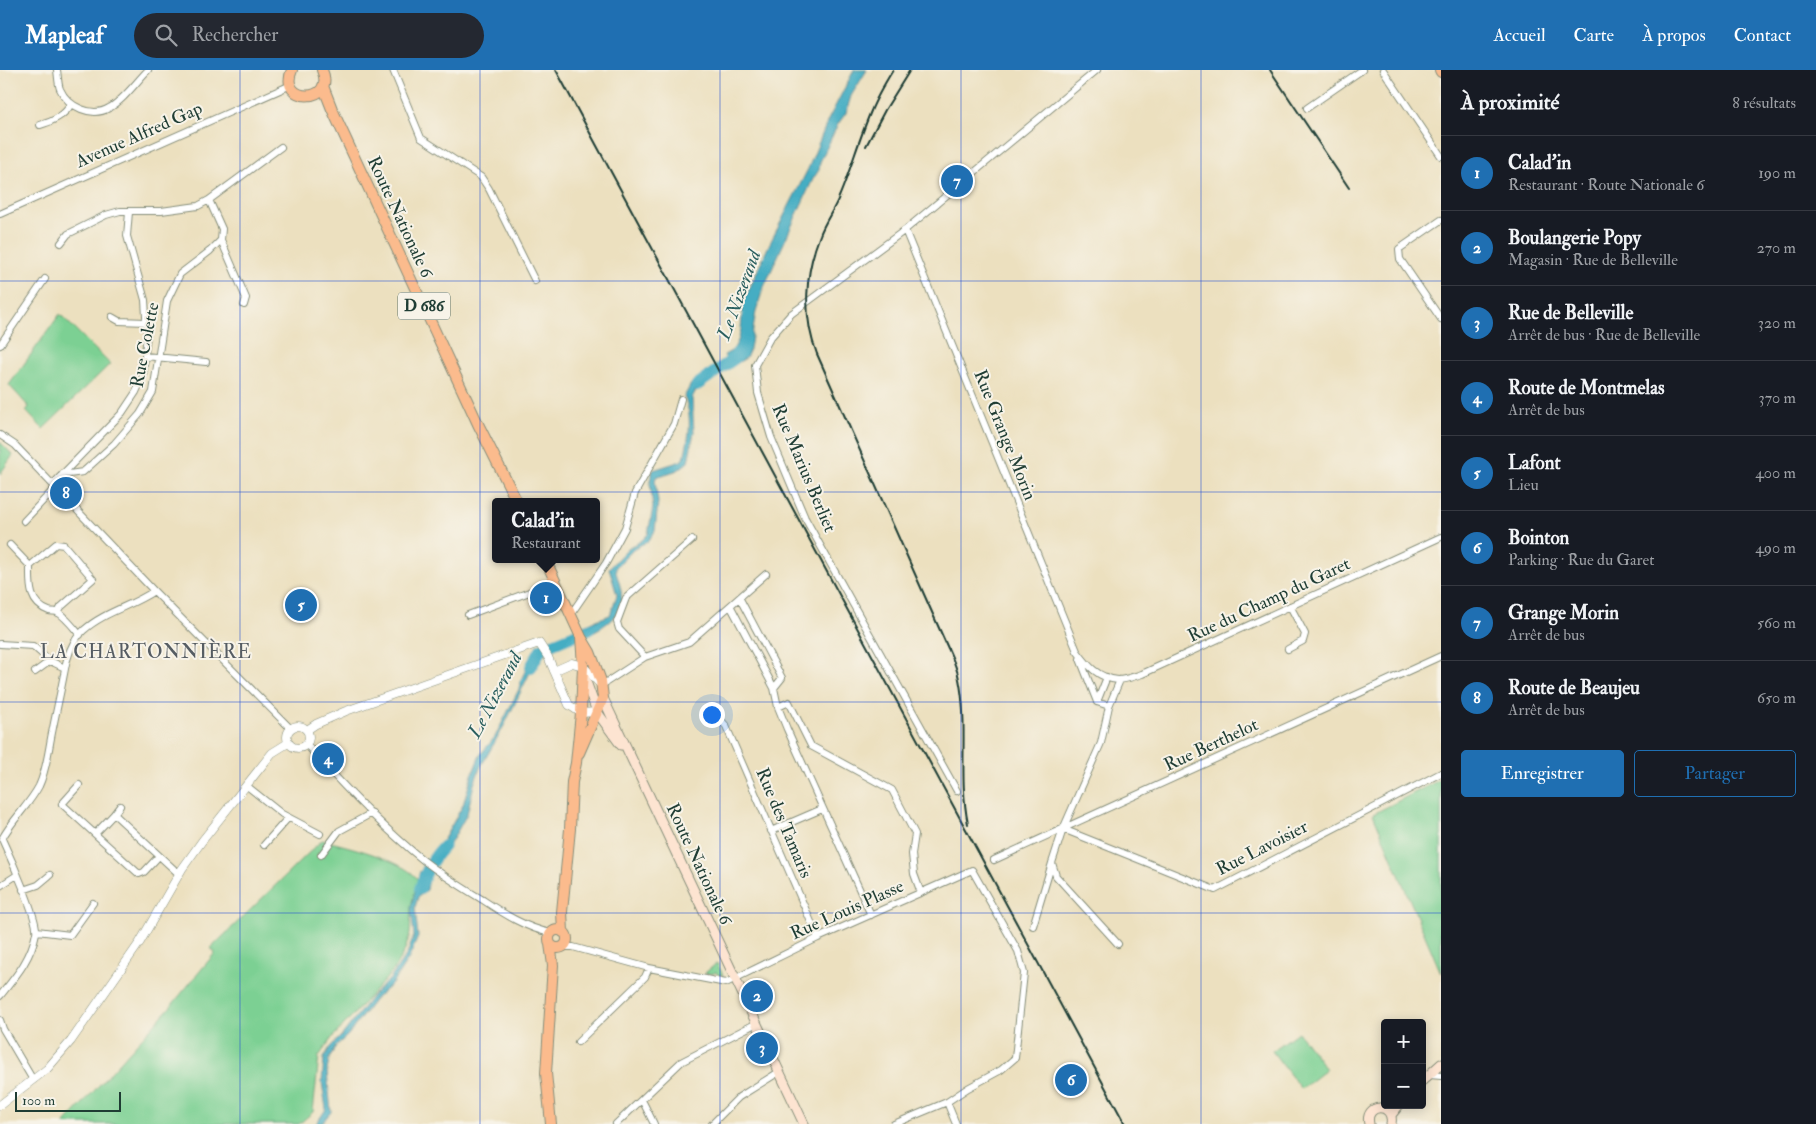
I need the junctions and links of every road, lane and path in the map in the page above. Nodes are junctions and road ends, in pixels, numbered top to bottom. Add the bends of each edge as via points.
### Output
1 (57, 70) edge
2 (148, 70) edge
3 (292, 70) edge
4 (393, 70) edge
5 (1097, 70) edge
6 (1362, 70) edge
7 (1383, 70) edge
8 (324, 71) edge
9 (291, 85) junction
10 (324, 86) junction
11 (313, 96) junction
12 (71, 104) junction
13 (1306, 108) dead end
14 (332, 109) junction
15 (40, 125) dead end
16 (281, 148) dead end
17 (1441, 156) edge
18 (209, 200) junction
19 (129, 212) junction
20 (0, 214) edge
21 (1441, 220) edge
22 (905, 230) junction
23 (222, 240) junction
24 (61, 243) dead end
25 (45, 279) dead end
26 (534, 281) dead end
27 (244, 305) dead end
28 (112, 317) dead end
29 (1441, 319) edge
30 (146, 322) junction
31 (0, 345) edge
32 (145, 356) junction
33 (158, 358) junction
34 (206, 362) dead end
35 (681, 399) dead end
36 (0, 435) edge
37 (62, 475) junction
38 (55, 486) junction
39 (515, 498) edge
40 (24, 521) dead end
41 (1441, 537) edge
42 (692, 540) dead end
43 (10, 545) dead end
44 (547, 563) edge
45 (30, 566) junction
46 (766, 574) dead end
47 (556, 582) junction
48 (154, 591) junction
49 (740, 598) junction
50 (731, 606) junction
51 (1290, 606) junction
52 (58, 612) junction
53 (571, 614) junction
54 (468, 615) dead end
55 (80, 635) junction
56 (581, 638) junction
57 (0, 644) edge
58 (1288, 649) dead end
59 (1077, 651) junction
60 (1441, 656) edge
61 (645, 657) junction
62 (50, 661) junction
63 (65, 668) junction
64 (583, 669) junction
65 (554, 671) junction
66 (35, 672) dead end
67 (1106, 677) junction
68 (1120, 680) junction
69 (602, 685) junction
70 (774, 688) junction
71 (603, 698) junction
72 (1097, 702) junction
73 (778, 706) junction
74 (1109, 706) junction
75 (597, 712) junction
76 (581, 713) junction
77 (721, 720) dead end
78 (291, 728) junction
79 (307, 730) junction
80 (288, 743) junction
81 (307, 745) junction
82 (634, 762) junction
83 (576, 763) junction
84 (1441, 773) edge
85 (80, 785) dead end
86 (247, 786) junction
87 (957, 791) dead end
88 (120, 806) dead end
89 (822, 808) junction
90 (372, 813) junction
91 (114, 814) junction
92 (288, 818) junction
93 (1063, 829) junction
94 (771, 830) junction
95 (95, 834) junction
96 (320, 834) dead end
97 (1, 840) edge
98 (264, 845) dead end
99 (321, 855) dead end
100 (159, 856) junction
101 (994, 860) dead end
102 (1052, 863) junction
103 (179, 874) junction
104 (18, 875) junction
105 (50, 875) dead end
106 (0, 886) edge
107 (24, 890) junction
108 (921, 893) junction
109 (93, 903) dead end
110 (871, 915) junction
111 (1033, 926) dead end
112 (37, 931) junction
113 (818, 938) junction
114 (559, 940) junction
115 (1118, 944) dead end
116 (649, 968) junction
117 (735, 979) junction
118 (0, 996) edge
119 (0, 1020) edge
120 (756, 1024) junction
121 (578, 1042) dead end
122 (1441, 1064) edge
123 (779, 1072) junction
124 (1430, 1075) junction
125 (1441, 1076) edge
126 (1426, 1078) edge
127 (34, 1080) junction
128 (642, 1100) junction
129 (947, 1102) junction
130 (0, 1105) edge
131 (1391, 1116) edge
132 (551, 1124) edge
133 (616, 1124) edge
134 (654, 1124) edge
135 (712, 1124) edge
136 (804, 1124) edge
137 (894, 1124) edge
138 (956, 1124) edge
139 (1369, 1124) edge

1 - 12 street via 60,89
2 - 12 street via 110,108 100,112 82,110
3 - 9 main road
4 - 26 street via 421,138 481,177
5 - 22 street, Rue Marius Berliet
6 - 13 street
7 - 17 street
8 - 10 main road, Route Nationale 6
9 - 11 main road via 302,96
9 - 20 street, Avenue Alfred Gap
10 - 11 main road
10 - 14 main road, Route Nationale 6 / D 686
11 - 14 main road
12 - 15 street via 68,110
14 - 39 main road, Route Nationale 6 / D 686
16 - 18 street
18 - 19 street via 198,206
18 - 23 street via 222,229
19 - 24 street via 106,215 68,234
19 - 30 street via 127,236 145,300
21 - 29 street via 1399,249 1400,259
22 - 59 street, Rue Grange Morin
22 - 87 street, Rue Marius Berliet via 791,314 770,338 755,365 758,394 771,437 806,518
23 - 27 street via 246,298
23 - 33 street, Rue Colette via 180,274 167,301
25 - 31 street
28 - 30 street via 119,321
30 - 32 street
32 - 33 street
32 - 37 street via 143,376 136,392 122,412
33 - 34 street
33 - 37 street, Rue Colette via 153,392 140,414 114,444 82,472
35 - 53 street via 674,424 636,494 625,528 606,563
36 - 38 street via 15,445
37 - 38 street
38 - 40 street
38 - 48 street
41 - 51 street, Rue du Champ du Garet
42 - 61 street via 626,598 617,622 619,629
43 - 45 street
44 - 47 main road, Route Nationale 6
45 - 52 street via 31,595 42,607
45 - 52 street via 56,544 64,545 93,579
46 - 49 street
47 - 53 main road, Route Nationale 6
47 - 54 street
48 - 55 street via 101,619
48 - 78 street
49 - 50 street
49 - 70 street via 782,678
50 - 61 street via 689,642
50 - 70 street
51 - 58 street via 1305,634 1303,640
51 - 68 street, Rue du Champ du Garet via 1142,674
52 - 55 street
53 - 56 main road, Route Nationale 6
55 - 63 street via 73,644
56 - 64 main road, Route Nationale 6
56 - 69 main road, Route Nationale 6 via 590,652
57 - 62 street via 33,646
59 - 67 street, Rue Grange Morin via 1090,668
59 - 72 street, Rue Grange Morin
60 - 93 street, Rue Berthelot
61 - 69 street
62 - 63 street
62 - 66 street
63 - 97 street via 40,784
64 - 65 street via 572,663
64 - 69 street
64 - 75 main road, Route Nationale 6
64 - 76 main road
65 - 76 street via 569,705
65 - 79 street via 539,643 346,711
67 - 68 street, Rue du Champ du Garet
67 - 72 street
68 - 74 street
69 - 71 main road, Route Nationale 6
70 - 73 street
71 - 75 main road
71 - 82 main road, Route Nationale 6
72 - 74 street
73 - 89 street
73 - 108 street via 789,702 811,746 892,790 916,834 912,854 914,874
74 - 93 street via 1101,743
75 - 76 street
75 - 82 main road, Route Nationale 6
75 - 83 main road
76 - 83 main road
77 - 94 street, Rue des Tamaris
78 - 79 street via 300,726
78 - 80 street via 287,735
79 - 81 street via 310,737
80 - 81 street via 296,748
80 - 86 street via 272,753
81 - 90 street
82 - 117 main road, Route Nationale 6
83 - 114 main road
84 - 93 street, Rue Lavoisier via 1215,890
85 - 95 street via 62,804
86 - 92 street
86 - 103 street
88 - 91 street
89 - 94 street
89 - 110 street
90 - 99 street via 339,831
90 - 114 street via 437,870 512,918
91 - 95 street
91 - 100 street
92 - 96 street
92 - 98 street
93 - 101 street, Rue Berthelot
93 - 102 street
94 - 113 street, Rue des Tamaris
95 - 100 street via 139,874
97 - 104 street
100 - 103 street
102 - 111 street
102 - 115 street via 1056,876
103 - 127 street via 140,942 76,1033
104 - 106 street
104 - 107 street
105 - 107 street via 38,885
107 - 112 street
108 - 110 street, Rue Louis Plasse
108 - 129 street, Rue Louis Plasse via 972,870 1018,951 1024,973 1015,1058
109 - 112 street via 70,935
110 - 113 street, Rue Louis Plasse
112 - 118 street via 27,962
113 - 117 street, Rue Louis Plasse
114 - 116 street
114 - 132 main road via 553,965 546,1073
116 - 117 street via 726,983
116 - 121 street via 645,976
117 - 120 main road, Route Nationale 6
119 - 127 street via 2,1029
120 - 123 main road, Route Nationale 6
120 - 128 street via 681,1062
122 - 124 main road
123 - 135 street via 739,1097
123 - 136 main road, Route Nationale 6
124 - 125 street
124 - 126 main road
127 - 130 street
128 - 133 street
128 - 134 street
129 - 137 street
129 - 138 street
131 - 139 main road via 1377,1108 1368,1116

